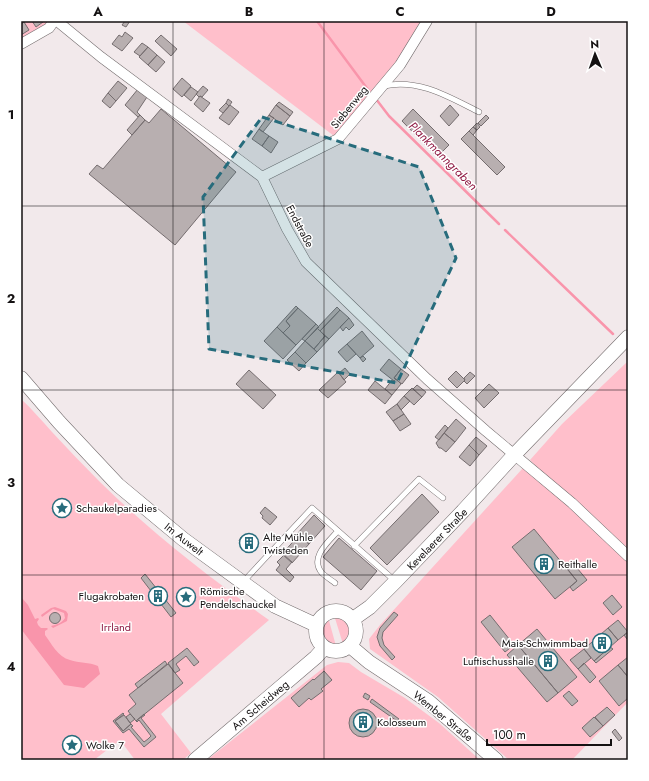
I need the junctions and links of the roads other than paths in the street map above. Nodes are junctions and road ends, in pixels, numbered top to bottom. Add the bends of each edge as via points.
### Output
1 (55, 21) edge
2 (427, 21) edge
3 (21, 44) edge
4 (380, 87) junction
5 (479, 112) dead end
6 (262, 177) junction
7 (628, 337) edge
8 (21, 378) edge
9 (515, 454) junction
10 (443, 498) dead end
11 (337, 532) junction
12 (354, 546) junction
13 (628, 556) edge
14 (396, 581) junction
15 (243, 583) junction
16 (335, 583) dead end
17 (353, 619) junction
18 (316, 625) junction
19 (350, 646) junction
20 (324, 648) junction
21 (195, 760) edge
22 (496, 760) edge

1 - 3 street via 49,28
1 - 6 street, Endstraße
2 - 4 street, Siebenweg via 400,64
4 - 5 lane via 404,84 420,86
4 - 6 street, Siebenweg via 338,139
6 - 9 street, Endstraße via 306,262 427,379
7 - 9 main road, Kevelaerer Straße
8 - 15 main road, Im Auwelt via 118,485 183,540
9 - 13 street
9 - 14 main road, Kevelaerer Straße
10 - 12 lane via 419,479
11 - 12 lane
11 - 15 lane via 312,508
11 - 16 lane via 318,553 321,572
12 - 14 lane
14 - 17 main road, Kevelaerer Straße via 370,607
15 - 18 main road, Im Auwelt via 275,606
17 - 18 main road via 343,612 330,611 324,614
17 - 19 main road via 356,632
18 - 20 main road via 317,638
19 - 20 main road via 338,651
19 - 22 main road, Wember Straße via 428,701
20 - 21 main road, Am Scheidweg

